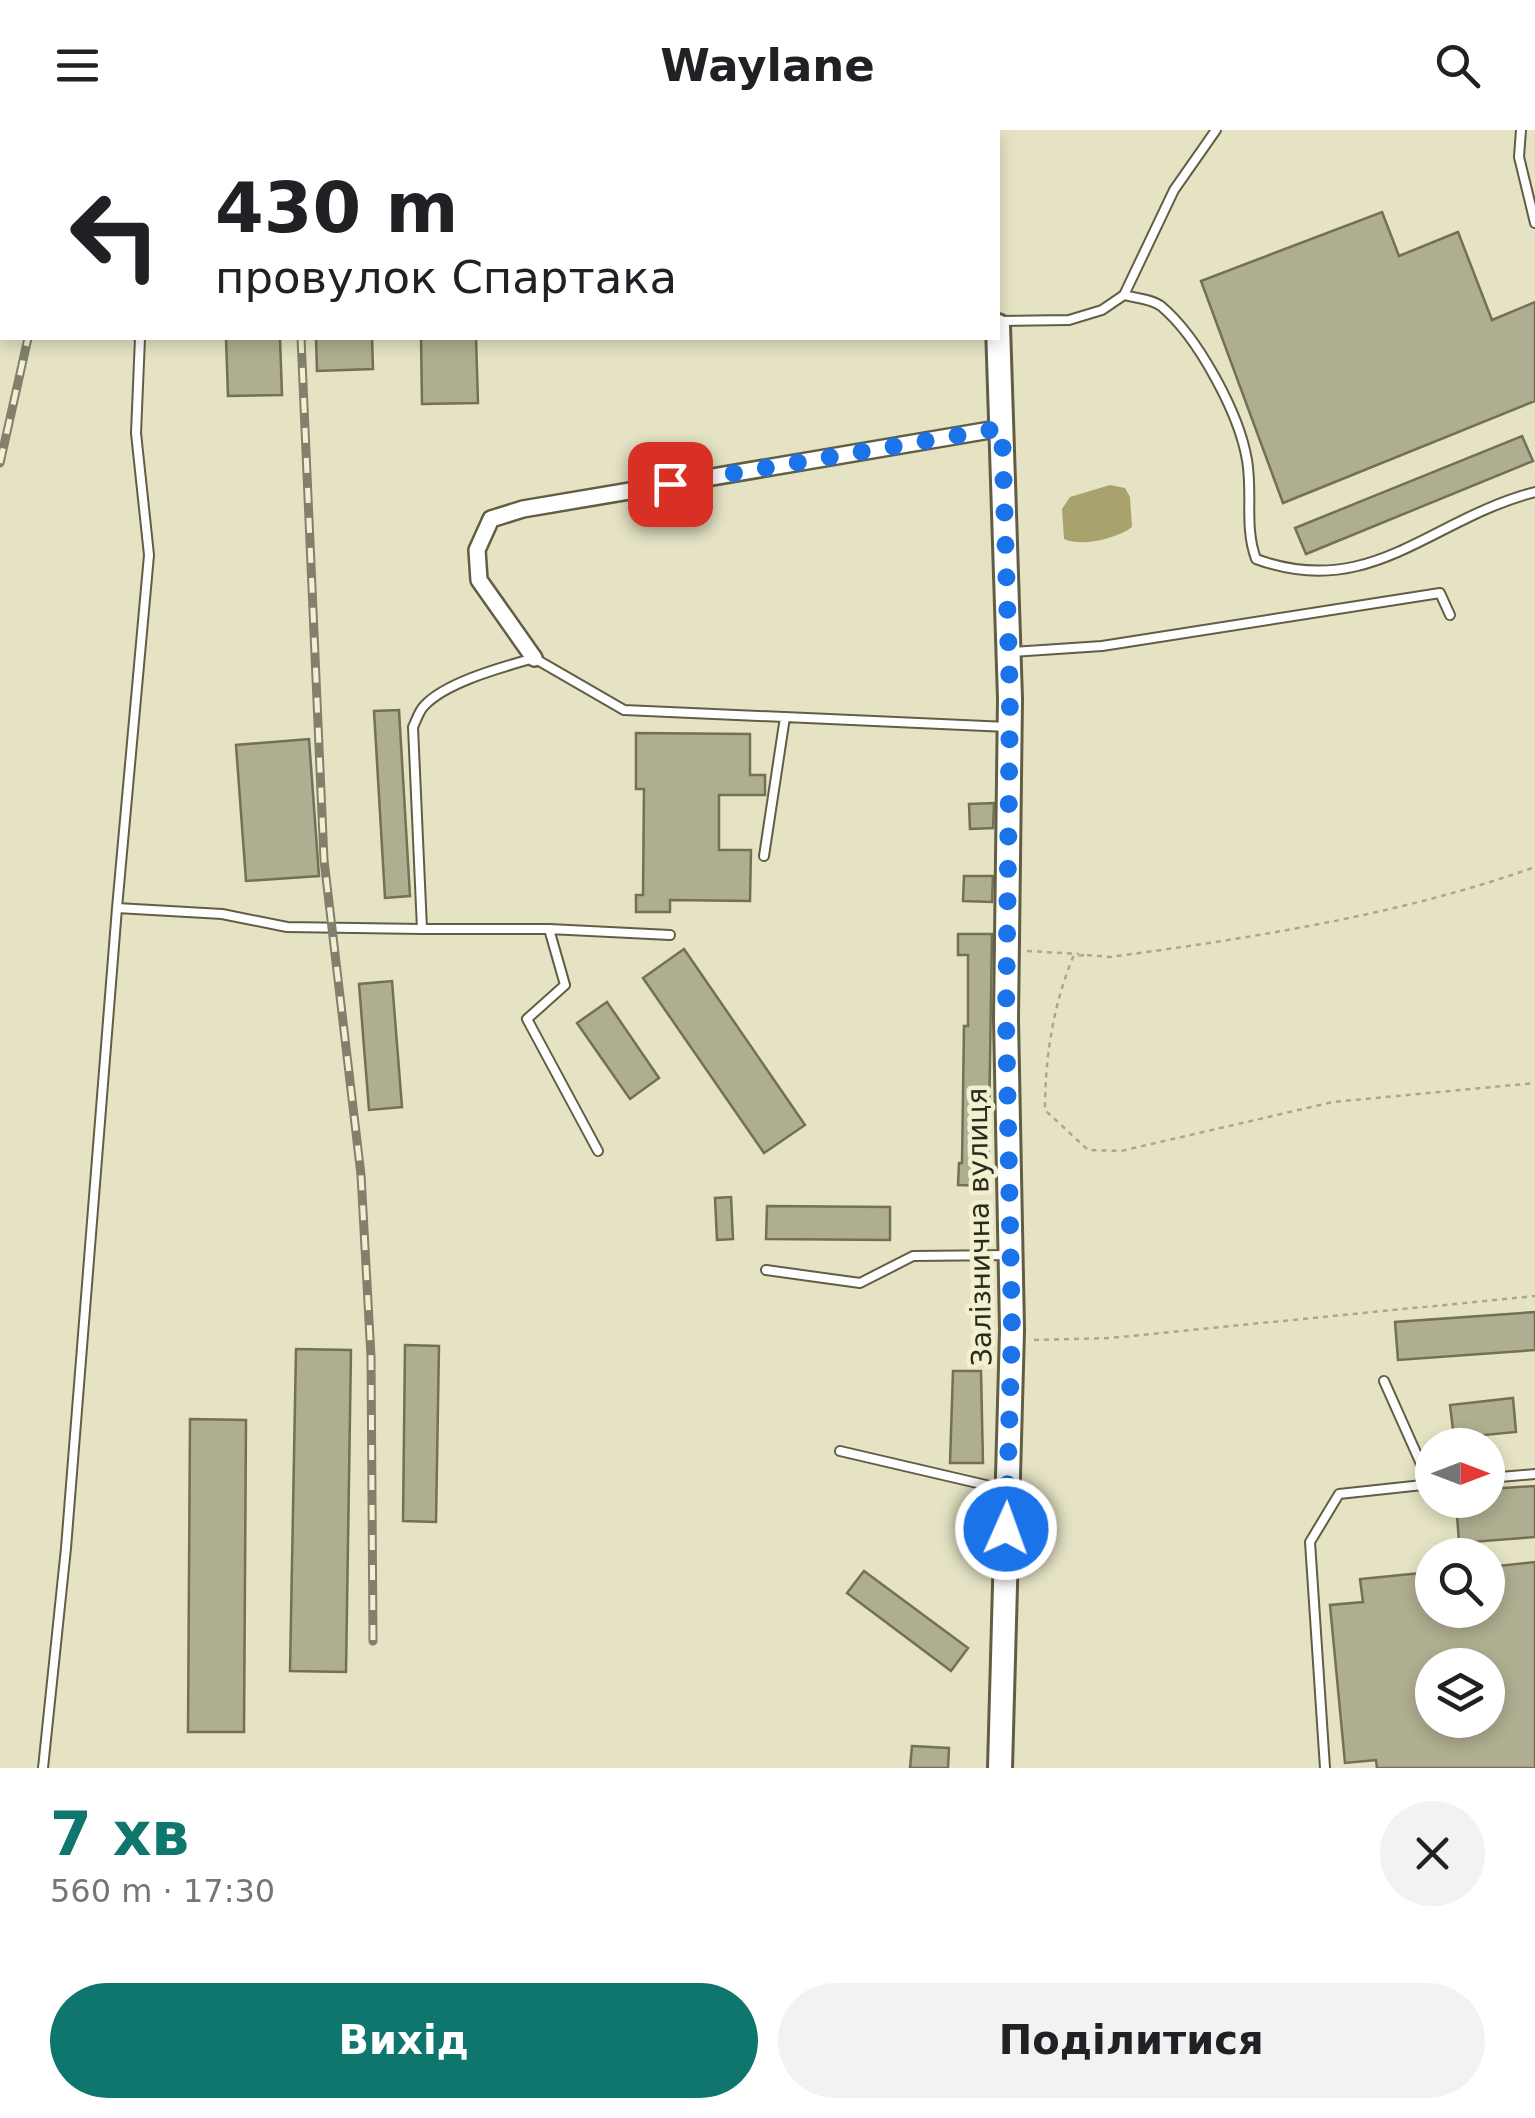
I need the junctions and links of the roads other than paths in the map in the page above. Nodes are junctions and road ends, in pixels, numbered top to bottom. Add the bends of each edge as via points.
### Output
1 (1216, 130) edge
2 (1521, 130) edge
3 (1535, 223) edge
4 (1124, 295) junction
5 (1000, 324) edge
6 (140, 340) edge
7 (999, 340) edge
8 (1002, 428) junction
9 (1535, 492) edge
10 (1450, 615) dead end
11 (1008, 652) junction
12 (534, 658) junction
13 (785, 717) junction
14 (1009, 727) junction
15 (764, 856) dead end
16 (116, 908) junction
17 (422, 929) junction
18 (550, 929) junction
19 (670, 935) dead end
20 (598, 1151) dead end
21 (1009, 1256) junction
22 (766, 1270) dead end
23 (1384, 1381) dead end
24 (1415, 1449) edge
25 (840, 1452) dead end
26 (1535, 1474) edge
27 (1505, 1477) edge
28 (1415, 1486) edge
29 (1008, 1489) junction
30 (43, 1768) edge
31 (1000, 1768) edge
32 (1325, 1768) edge

1 - 4 lane via 1174,190
2 - 3 lane via 1519,157
4 - 5 lane via 1069,320
4 - 9 lane via 1158,304 1204,360 1230,408 1247,456 1247,532 1256,559 1327,574 1358,569 1503,500
6 - 16 lane via 136,433 149,555
7 - 8 street, Залізнична вулиця
8 - 11 street, Залізнична вулиця
8 - 12 street via 491,519 477,550 479,580
10 - 11 lane via 1440,594 1102,646
11 - 14 street, Залізнична вулиця
12 - 13 lane via 624,710
12 - 17 lane via 450,690 424,705 413,727
13 - 14 lane
13 - 15 lane
14 - 21 street, Залізнична вулиця
16 - 17 lane via 222,914 288,928
16 - 30 lane
17 - 18 lane
18 - 19 lane
18 - 20 lane via 566,985 526,1019
21 - 22 lane via 914,1256 860,1283
21 - 29 street, Залізнична вулиця
23 - 24 lane
25 - 29 lane
26 - 27 lane
28 - 32 lane via 1339,1494 1310,1542
29 - 31 street, Залізнична вулиця

